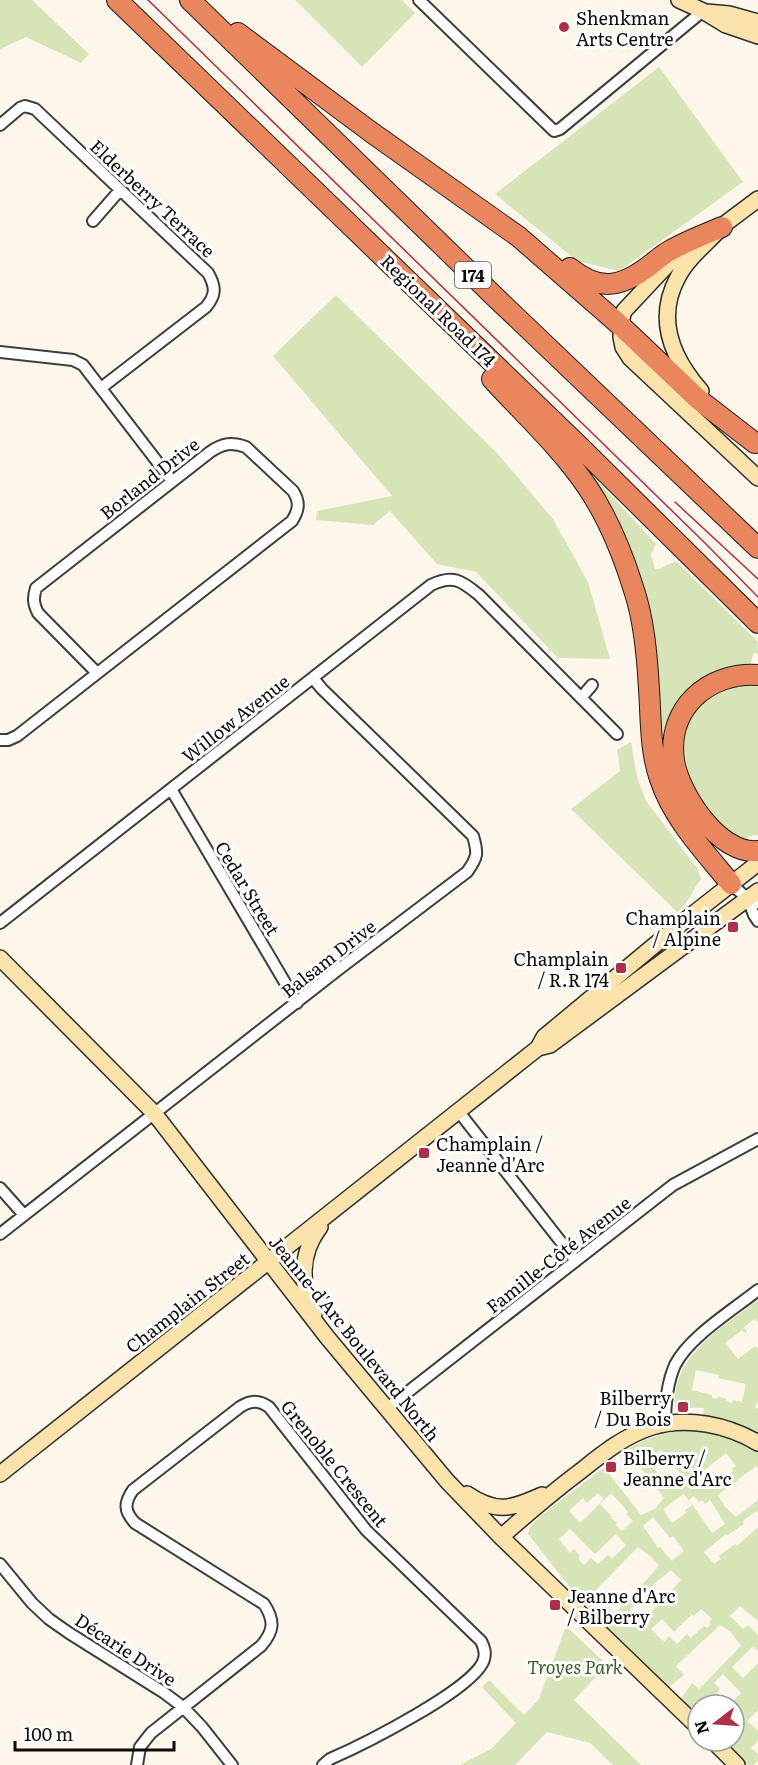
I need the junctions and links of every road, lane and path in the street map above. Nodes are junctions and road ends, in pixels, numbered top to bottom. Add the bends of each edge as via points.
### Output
1 (117, 0) edge
2 (190, 0) edge
3 (200, 0) edge
4 (419, 0) edge
5 (679, 0) edge
6 (703, 11) junction
7 (758, 22) edge
8 (758, 36) edge
9 (0, 125) edge
10 (120, 190) junction
11 (758, 199) edge
12 (93, 220) dead end
13 (722, 227) junction
14 (359, 233) junction
15 (519, 237) junction
16 (621, 326) junction
17 (0, 351) edge
18 (101, 388) junction
19 (757, 444) edge
20 (758, 478) edge
21 (172, 481) junction
22 (758, 548) edge
23 (758, 623) edge
24 (97, 673) junction
25 (758, 675) edge
26 (313, 678) junction
27 (592, 685) dead end
28 (581, 698) junction
29 (617, 734) dead end
30 (0, 740) edge
31 (171, 789) junction
32 (758, 852) edge
33 (758, 863) edge
34 (731, 884) junction
35 (754, 898) edge
36 (758, 921) edge
37 (0, 923) edge
38 (0, 958) edge
39 (297, 1003) junction
40 (538, 1048) junction
41 (459, 1112) junction
42 (154, 1113) junction
43 (758, 1139) edge
44 (0, 1188) edge
45 (334, 1209) junction
46 (24, 1215) junction
47 (0, 1234) edge
48 (576, 1261) junction
49 (268, 1263) junction
50 (758, 1290) edge
51 (327, 1337) junction
52 (386, 1408) junction
53 (665, 1425) junction
54 (758, 1443) edge
55 (0, 1474) edge
56 (447, 1481) junction
57 (562, 1485) junction
58 (501, 1537) junction
59 (0, 1564) edge
60 (183, 1707) junction
61 (686, 1715) edge
62 (725, 1753) edge
63 (137, 1765) edge
64 (232, 1765) edge
65 (323, 1765) edge
66 (737, 1765) edge

1 - 14 highway, Regional Road 174
2 - 22 highway, 174
3 - 15 highway via 371,132
4 - 6 street via 554,131
5 - 6 main road
6 - 7 main road
6 - 8 main road via 726,26
9 - 10 street, Elderberry Terrace via 20,108 35,109
10 - 12 street
10 - 18 street, Elderberry Terrace via 208,273 214,292 206,307
11 - 13 main road
13 - 15 highway via 670,250 632,278 604,285 590,281
13 - 16 main road via 669,263 624,311
13 - 19 main road via 678,276 671,292 670,343 690,379
14 - 23 highway, Regional Road 174
14 - 34 highway via 571,465 603,513 634,589 640,615 659,778 675,812
15 - 16 highway
16 - 19 highway via 698,399
16 - 20 main road via 623,346 630,358
17 - 18 street via 74,360 83,365
18 - 21 street
21 - 24 street, Borland Drive via 36,588 33,599 38,613
21 - 24 street, Borland Drive via 218,447 237,444 246,447 293,491 297,513 292,521
24 - 30 street, Borland Drive via 17,736
25 - 32 highway via 730,676 698,693 681,716 673,747 678,776 704,820 730,845
26 - 28 street, Willow Avenue via 431,585 453,579 495,610
26 - 31 street, Willow Avenue
26 - 39 street, Balsam Drive via 473,836 477,850 468,872
27 - 28 street
28 - 29 street, Willow Avenue
31 - 37 street, Willow Avenue
31 - 39 street, Cedar Street
33 - 34 main road, Champlain Street
34 - 35 street
34 - 40 main road, Champlain Street via 544,1037
35 - 36 street
35 - 40 main road, Champlain Street via 550,1045
38 - 42 main road, Jeanne-d'Arc Boulevard North
39 - 42 street, Balsam Drive
40 - 41 main road, Champlain Street
41 - 45 main road, Champlain Street
41 - 48 street
42 - 46 street, Balsam Drive
42 - 49 main road, Jeanne-d'Arc Boulevard North
43 - 48 street, Famille-Côté Avenue via 679,1181
44 - 46 street
45 - 49 main road, Champlain Street
45 - 51 main road via 312,1237 304,1272 308,1300
46 - 47 street, Balsam Drive
48 - 52 street, Famille-Côté Avenue
49 - 51 main road, Jeanne-d'Arc Boulevard North
49 - 55 main road, Champlain Street
50 - 53 street via 682,1354 671,1378
51 - 52 main road, Jeanne-d'Arc Boulevard North
52 - 56 main road, Jeanne-d'Arc Boulevard North
53 - 54 main road via 697,1423 720,1427
53 - 57 main road via 621,1442
56 - 57 main road via 495,1508 516,1506
56 - 58 main road, Jeanne-d'Arc Boulevard North
57 - 58 main road
58 - 61 main road, Jeanne-d'Arc Boulevard North
59 - 60 street, Décarie Drive via 49,1619
60 - 63 street via 144,1740
60 - 64 street, Décarie Drive
60 - 65 street, Grenoble Crescent via 261,1647 272,1627 270,1614 264,1604 135,1523 126,1509 127,1499 133,1490 247,1402 263,1402 366,1530 481,1641 485,1650 481,1666 448,1695
62 - 66 main road

